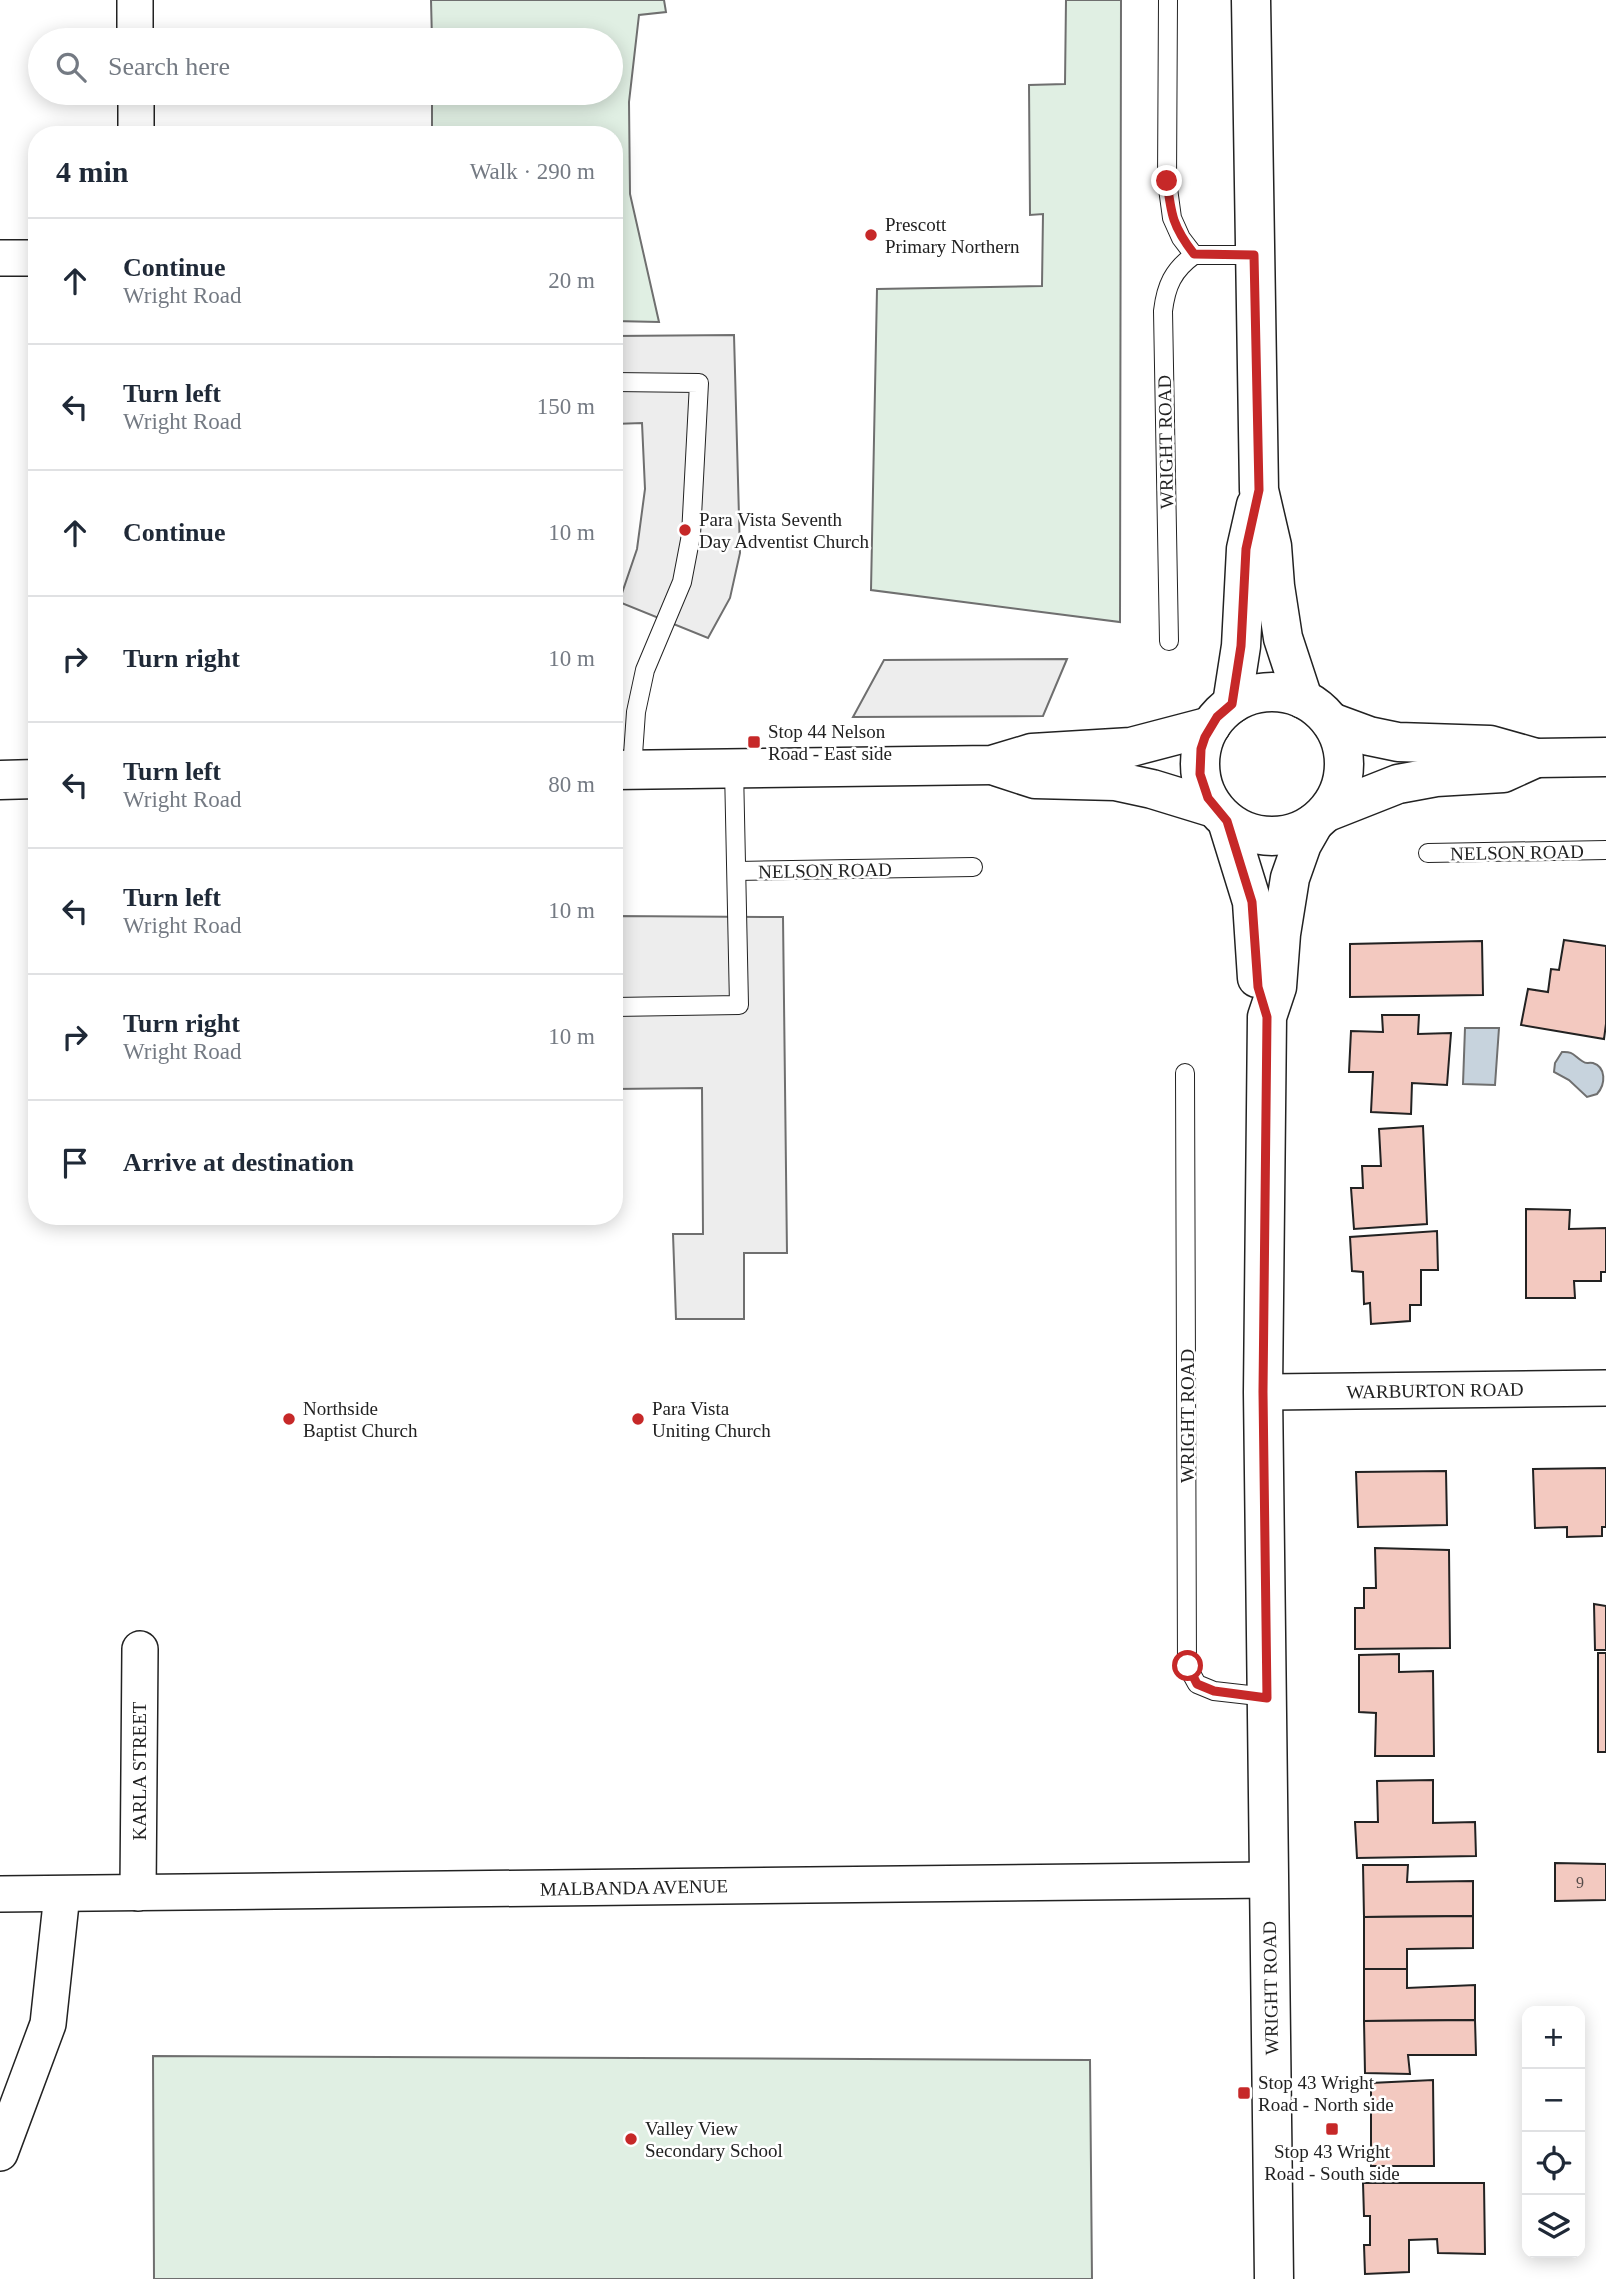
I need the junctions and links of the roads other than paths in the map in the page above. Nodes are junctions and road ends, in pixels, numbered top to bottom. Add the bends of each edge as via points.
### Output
1 (135, 0) edge
2 (1168, 0) edge
3 (1251, 0) edge
4 (135, 28) edge
5 (136, 105) edge
6 (136, 126) edge
7 (1194, 254) junction
8 (1254, 255) junction
9 (0, 258) edge
10 (28, 258) edge
11 (623, 382) edge
12 (1259, 490) junction
13 (1169, 641) dead end
14 (1317, 711) junction
15 (1221, 715) junction
16 (1606, 757) edge
17 (1536, 758) junction
18 (992, 765) junction
19 (623, 769) edge
20 (734, 769) junction
21 (28, 779) edge
22 (0, 780) edge
23 (1220, 815) junction
24 (1320, 818) junction
25 (1606, 850) edge
26 (1428, 853) dead end
27 (973, 867) dead end
28 (737, 871) junction
29 (623, 1007) edge
30 (1267, 1017) junction
31 (1185, 1073) dead end
32 (1606, 1388) edge
33 (1263, 1392) junction
34 (140, 1650) dead end
35 (1267, 1698) junction
36 (1269, 1880) junction
37 (138, 1893) junction
38 (0, 1894) edge
39 (62, 1894) junction
40 (0, 2153) edge
41 (1274, 2279) edge

1 - 4 street
2 - 7 lane via 1167,181 1172,218
3 - 8 main road
5 - 6 street
7 - 8 lane
7 - 13 lane, WRIGHT ROAD via 1171,277 1163,311
8 - 12 main road
9 - 10 street
11 - 19 lane via 699,383 691,535 682,582 645,670
12 - 14 main road via 1272,546 1283,638
12 - 15 main road via 1246,549 1241,646
14 - 15 main road via 1283,693 1262,692
14 - 17 main road via 1369,736 1398,742 1490,745
14 - 24 main road via 1341,744 1344,768 1339,791
15 - 18 main road via 1131,747 1032,753
15 - 23 main road via 1201,749 1200,774
16 - 17 main road
17 - 24 main road via 1503,773 1398,784
18 - 20 main road
18 - 23 main road via 1035,779 1130,784
19 - 20 main road
20 - 28 lane, NELSON ROAD
21 - 22 main road
23 - 24 main road via 1247,832 1270,837 1293,834
23 - 30 main road, WRIGHT ROAD via 1252,902 1258,987
24 - 30 main road, WRIGHT ROAD via 1299,851 1290,878 1277,987
25 - 26 lane, NELSON ROAD
27 - 28 lane, NELSON ROAD
28 - 29 lane via 739,1005
30 - 33 main road, WRIGHT ROAD
31 - 35 lane, WRIGHT ROAD via 1188,1666 1197,1684 1214,1691
32 - 33 street, WARBURTON ROAD
33 - 35 main road, WRIGHT ROAD
34 - 37 street, KARLA STREET
35 - 36 main road, WRIGHT ROAD
36 - 37 street, MALBANDA AVENUE
36 - 41 main road, WRIGHT ROAD
37 - 39 street, MALBANDA AVENUE
38 - 39 street, MALBANDA AVENUE
39 - 40 street via 48,2024

